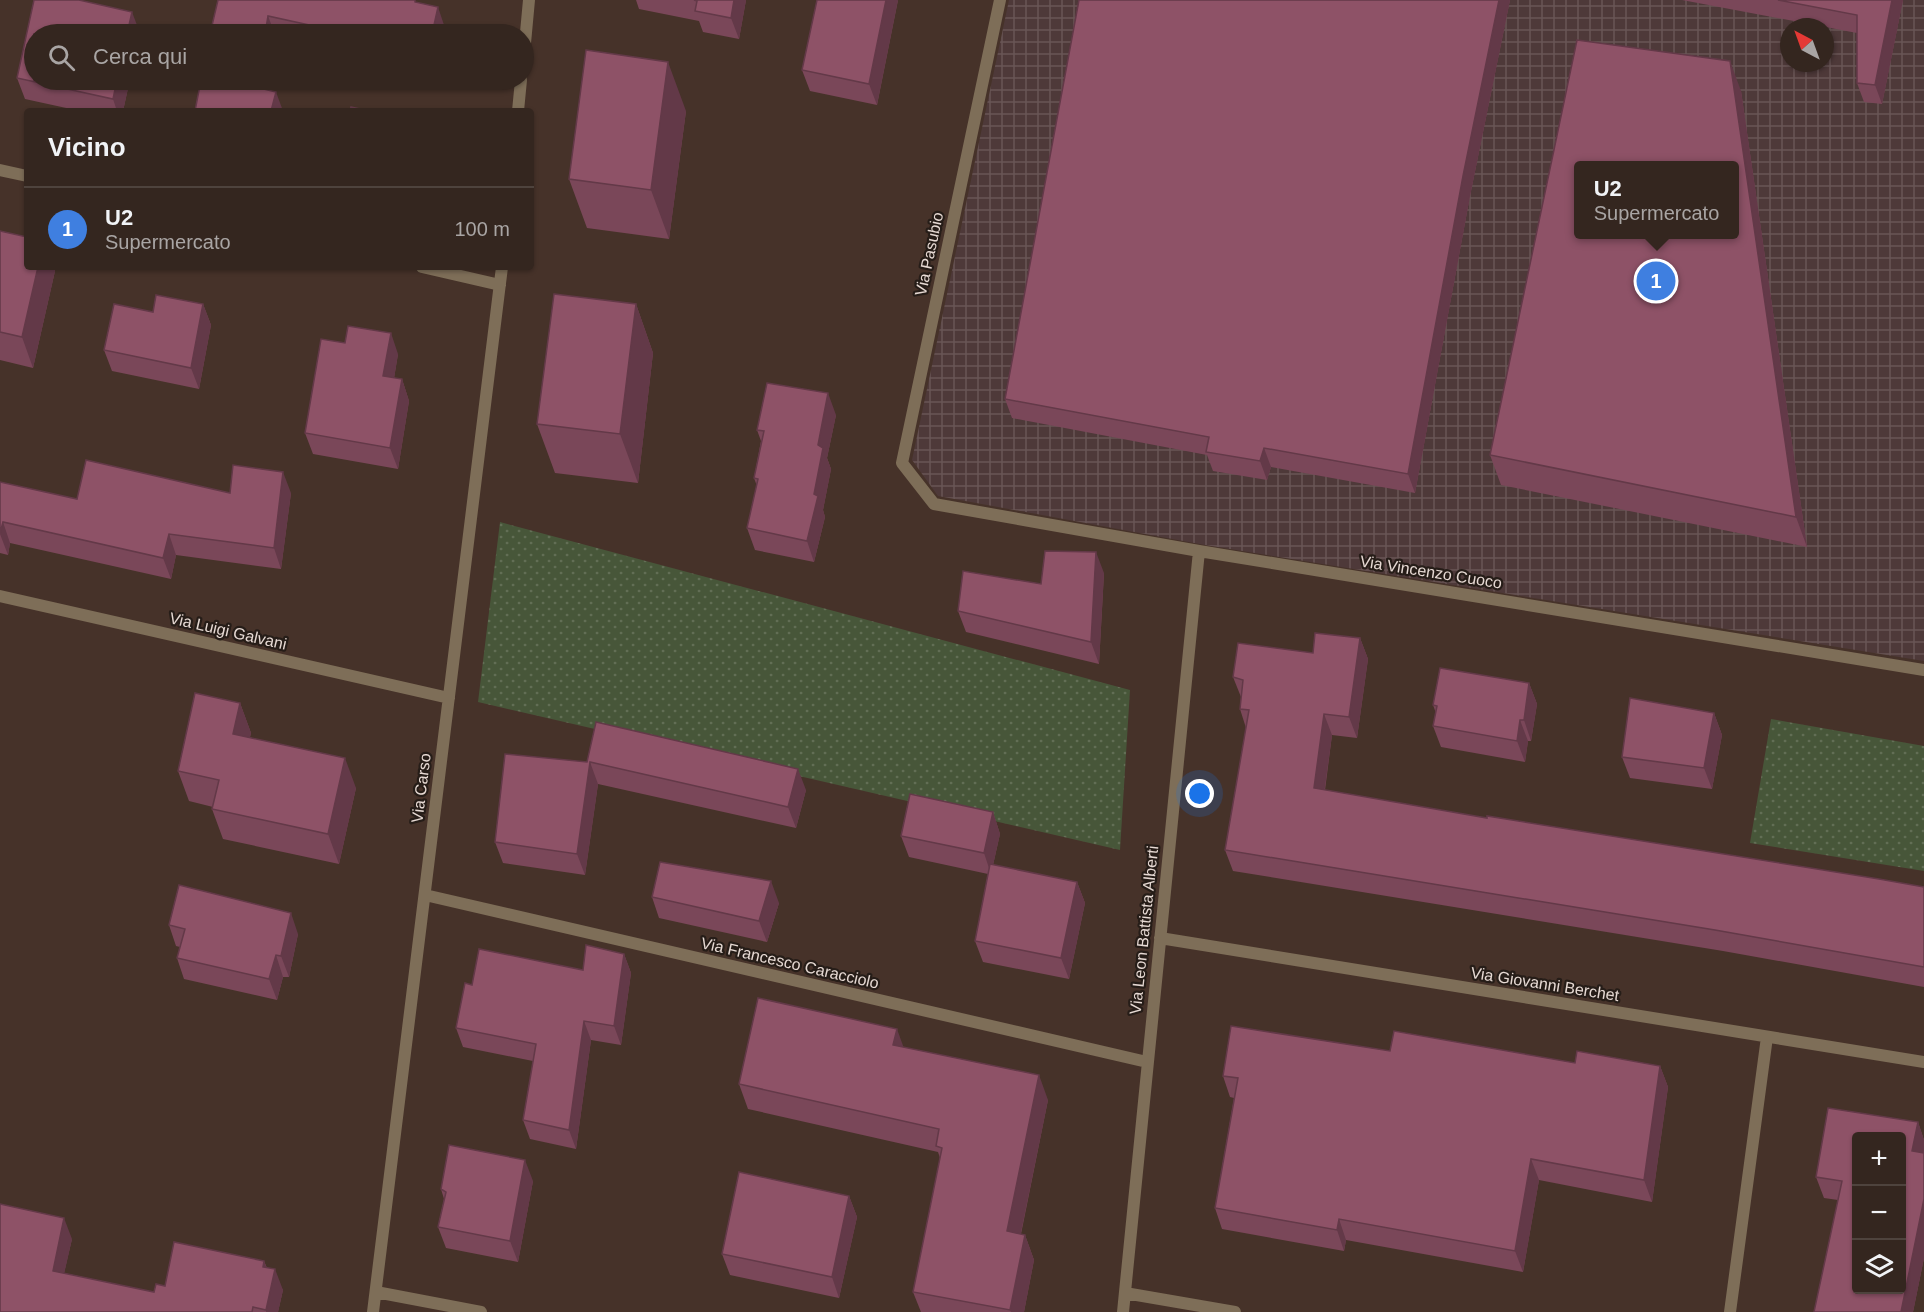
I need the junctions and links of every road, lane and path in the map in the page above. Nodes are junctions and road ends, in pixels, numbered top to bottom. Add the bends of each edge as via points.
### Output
1 (529, 0) edge
2 (1000, 0) edge
3 (527, 24) edge
4 (520, 90) edge
5 (518, 108) edge
6 (0, 170) edge
7 (24, 176) edge
8 (435, 270) edge
9 (501, 270) edge
10 (500, 285) junction
11 (934, 504) joint
12 (1199, 551) junction
13 (0, 596) edge
14 (1924, 670) edge
15 (449, 698) junction
16 (425, 895) junction
17 (1160, 938) junction
18 (1767, 1037) junction
19 (1147, 1062) junction
20 (1924, 1062) edge
21 (376, 1292) junction
22 (1125, 1293) junction
23 (373, 1312) edge
24 (481, 1312) edge
25 (1123, 1312) edge
26 (1234, 1312) edge
27 (1730, 1312) edge

1 - 3 street
2 - 11 street, Via Pasubio via 902,463
4 - 5 street
6 - 7 street
8 - 10 street
9 - 10 street, Via Carso
10 - 15 street, Via Carso
11 - 12 street, Via Vincenzo Cuoco
12 - 14 street, Via Vincenzo Cuoco
12 - 17 street, Via Leon Battista Alberti
13 - 15 street, Via Luigi Galvani
15 - 16 street, Via Carso
16 - 19 street, Via Francesco Caracciolo
16 - 21 street, Via Carso
17 - 18 street, Via Giovanni Berchet
17 - 19 street, Via Leon Battista Alberti
18 - 20 street, Via Giovanni Berchet
18 - 27 street
19 - 22 street, Via Leon Battista Alberti
21 - 23 street, Via Carso
21 - 24 street
22 - 25 street, Via Leon Battista Alberti
22 - 26 street

